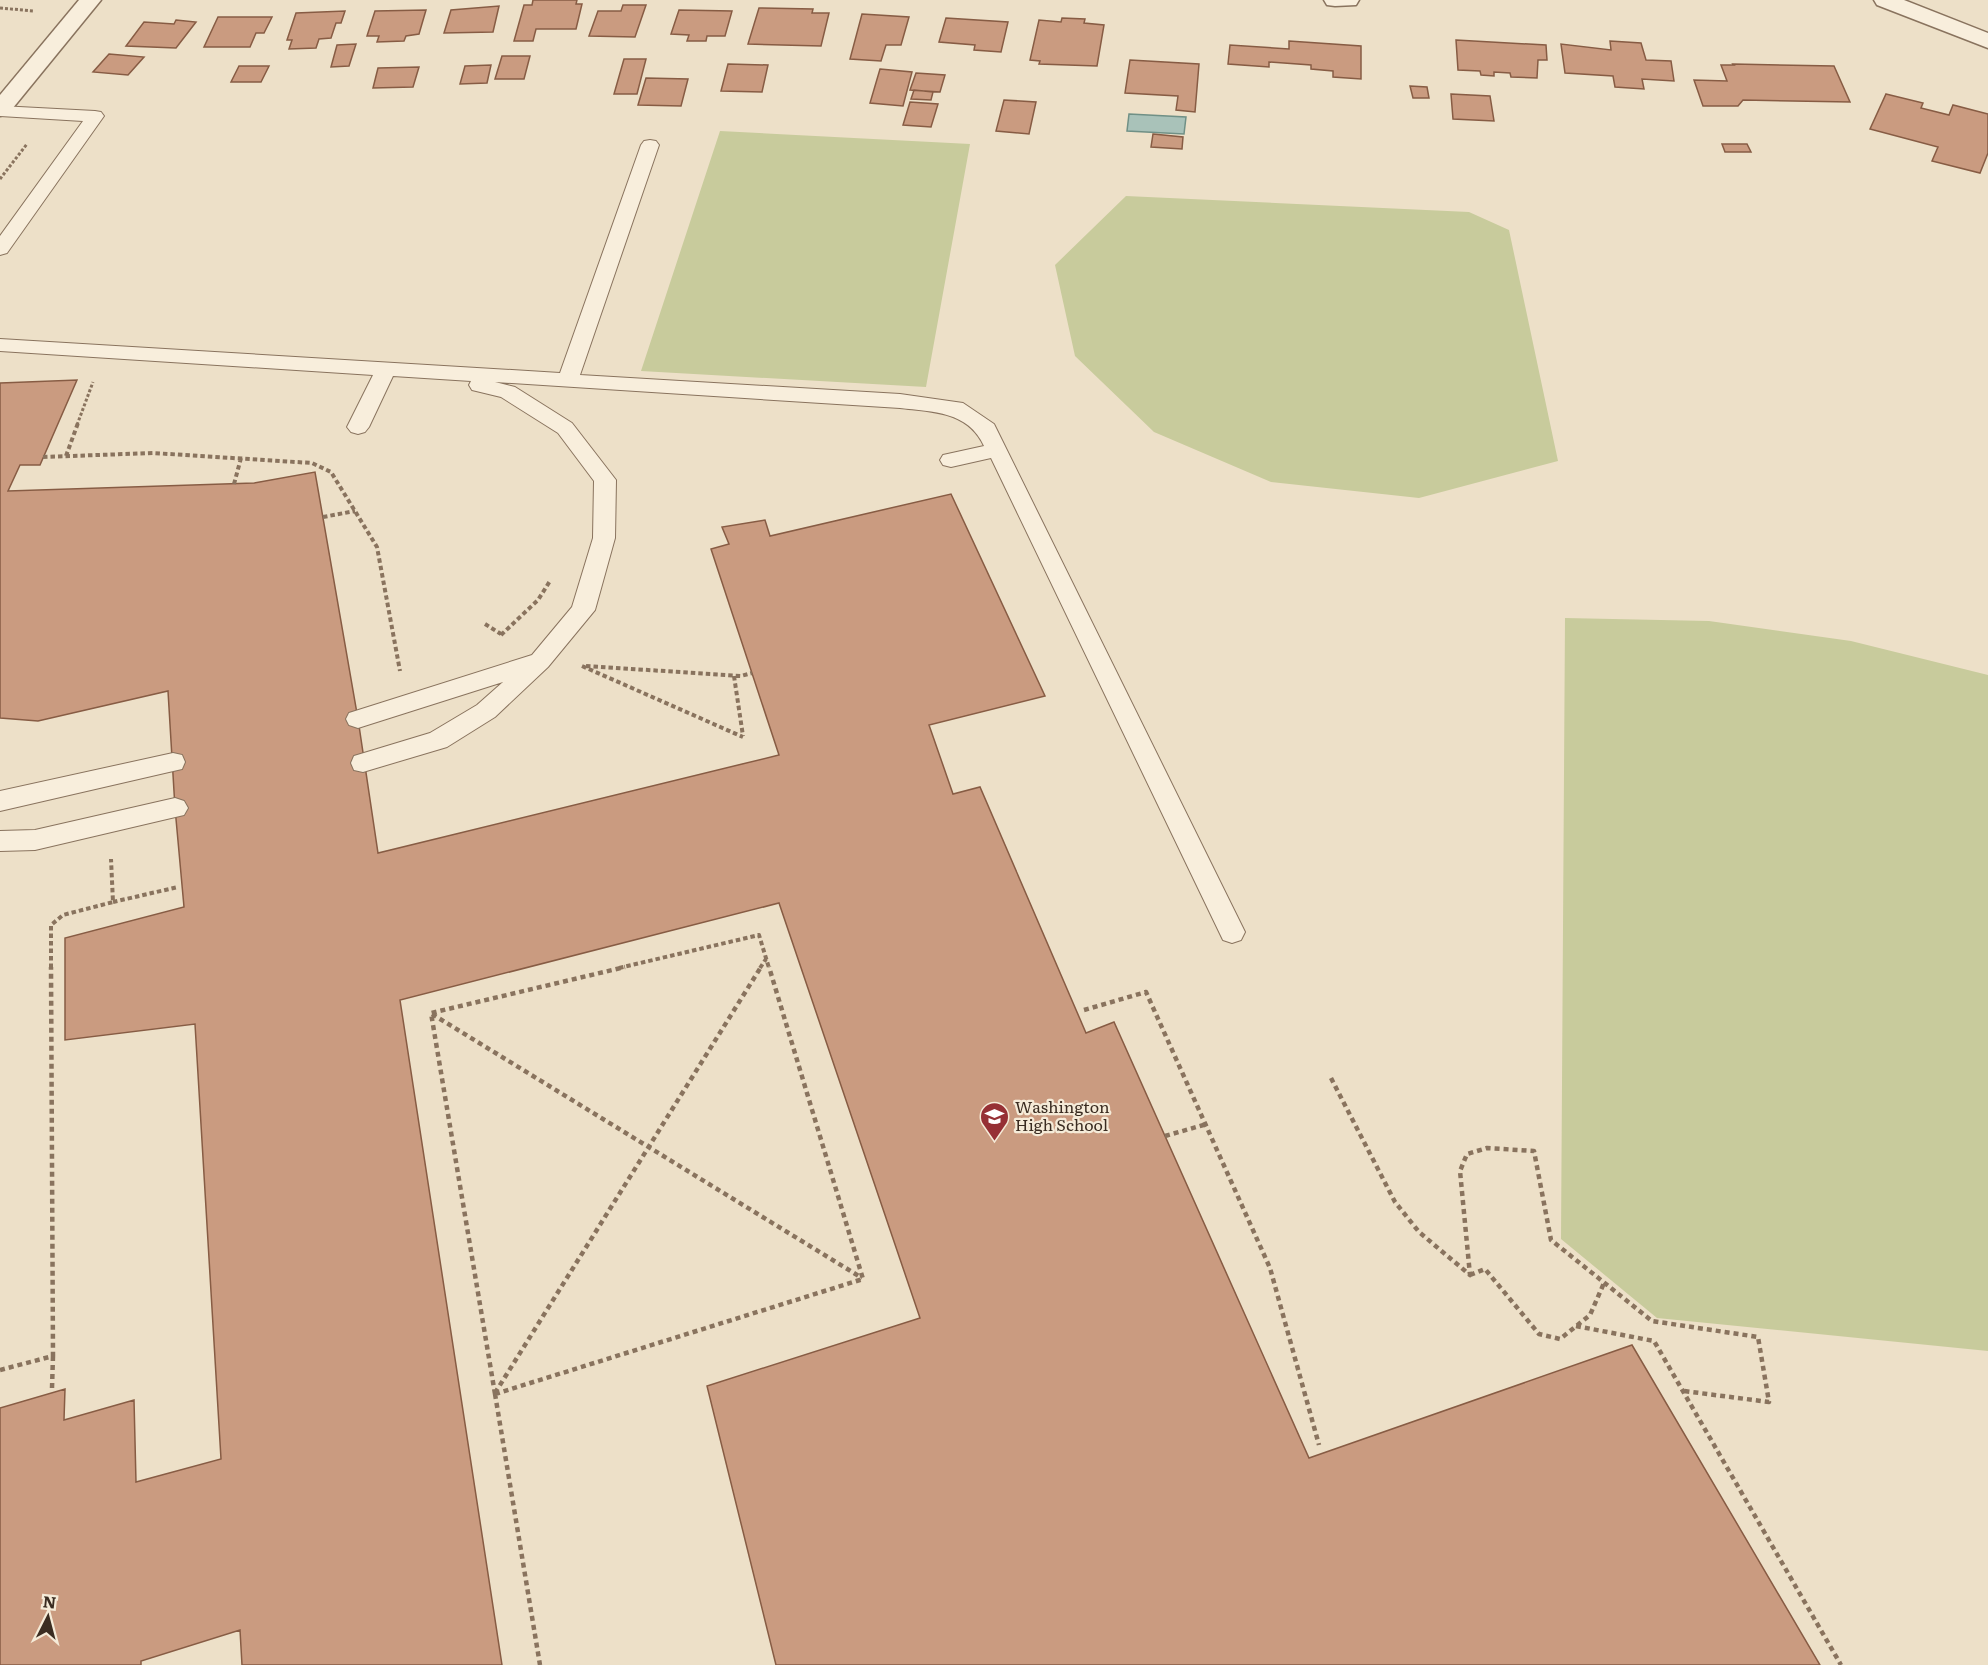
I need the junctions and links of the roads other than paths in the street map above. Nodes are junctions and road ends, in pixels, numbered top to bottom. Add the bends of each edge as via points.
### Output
1 (90, 0) edge
2 (1335, 0) edge
3 (1348, 0) edge
4 (1885, 0) edge
5 (1988, 42) edge
6 (0, 110) edge
7 (650, 146) dead end
8 (0, 249) edge
9 (0, 345) edge
10 (387, 368) junction
11 (417, 370) junction
12 (568, 380) junction
13 (358, 427) dead end
14 (997, 450) junction
15 (951, 460) dead end
16 (544, 656) junction
17 (358, 719) dead end
18 (173, 762) dead end
19 (363, 763) dead end
20 (0, 801) edge
21 (175, 808) dead end
22 (0, 841) edge
23 (1232, 932) dead end

1 - 6 street
2 - 3 street
4 - 5 street
6 - 8 lane via 95,116
7 - 12 lane
9 - 10 lane
10 - 11 lane
10 - 13 lane
11 - 12 lane
11 - 16 lane via 508,392 566,429 605,480 604,538 584,610
12 - 14 lane via 956,408 987,429
14 - 15 lane
14 - 23 lane
16 - 17 lane
16 - 19 lane via 486,711 438,740
18 - 20 lane
21 - 22 lane via 35,840

